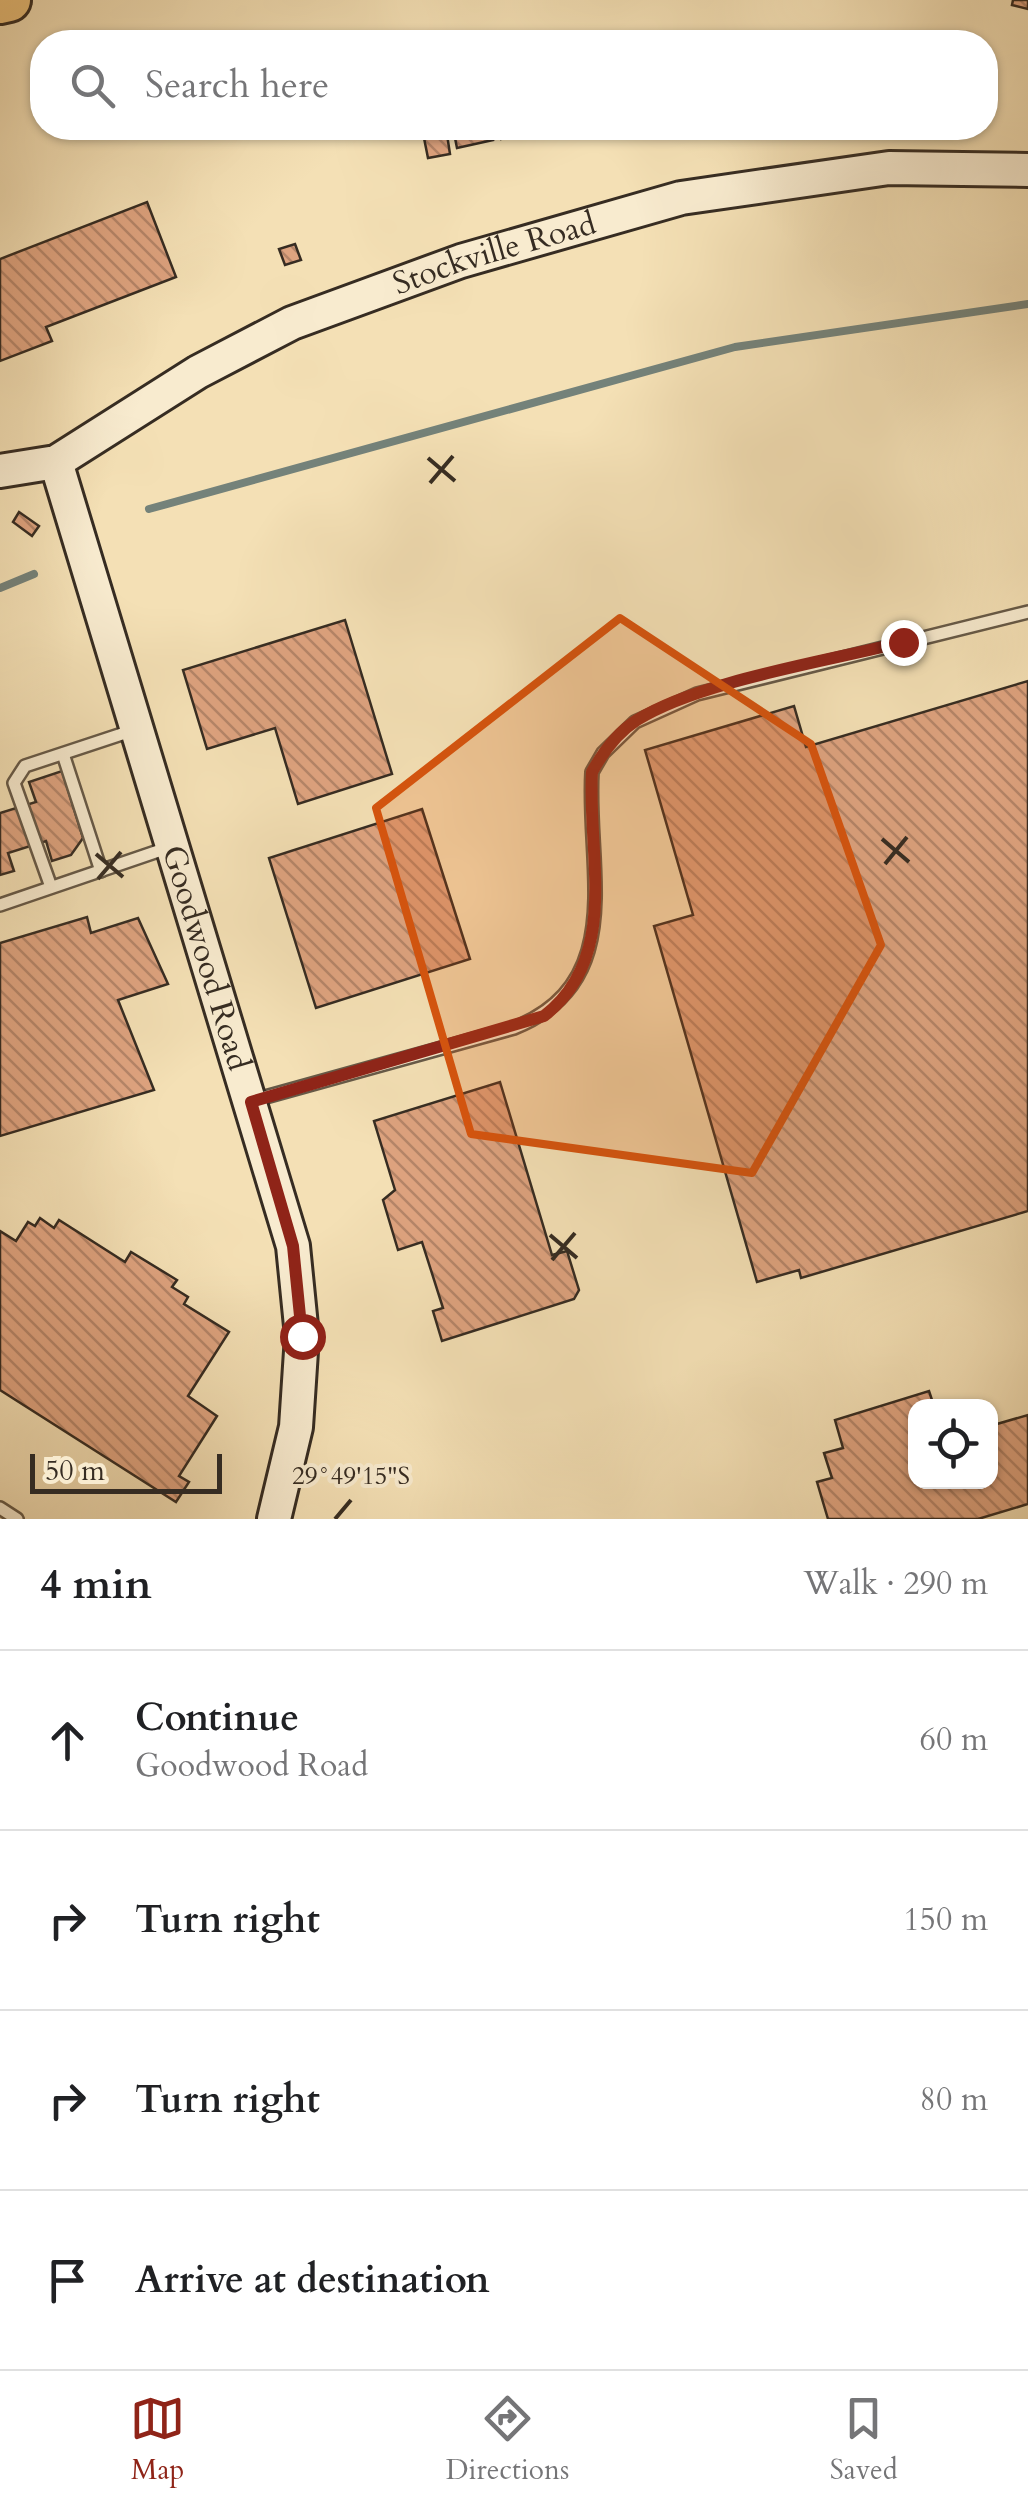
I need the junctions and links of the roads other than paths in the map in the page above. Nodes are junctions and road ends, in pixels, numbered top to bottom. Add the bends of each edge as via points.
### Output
1 (10, 0) edge
2 (0, 2) edge
3 (1028, 170) edge
4 (56, 462) junction
5 (0, 470) edge
6 (1028, 612) edge
7 (134, 730) junction
8 (63, 754) junction
9 (170, 847) junction
10 (101, 870) junction
11 (51, 887) junction
12 (0, 905) edge
13 (251, 1102) junction
14 (0, 1508) edge
15 (17, 1519) edge
16 (274, 1519) edge

1 - 2 highway
3 - 4 street, Stockville Road via 889,168 680,198 461,262 292,323 198,372
4 - 5 street, Stockville Road
4 - 7 street, Goodwood Road
6 - 13 lane via 696,694 635,722 602,752 592,772 596,907 589,952 561,1003 514,1028
7 - 8 lane
7 - 9 street, Goodwood Road
8 - 10 lane
8 - 11 lane via 25,766 14,783
9 - 10 lane
9 - 13 street, Goodwood Road
10 - 11 lane
11 - 12 lane
13 - 16 street, Goodwood Road via 293,1246 302,1336 296,1427
14 - 15 lane

